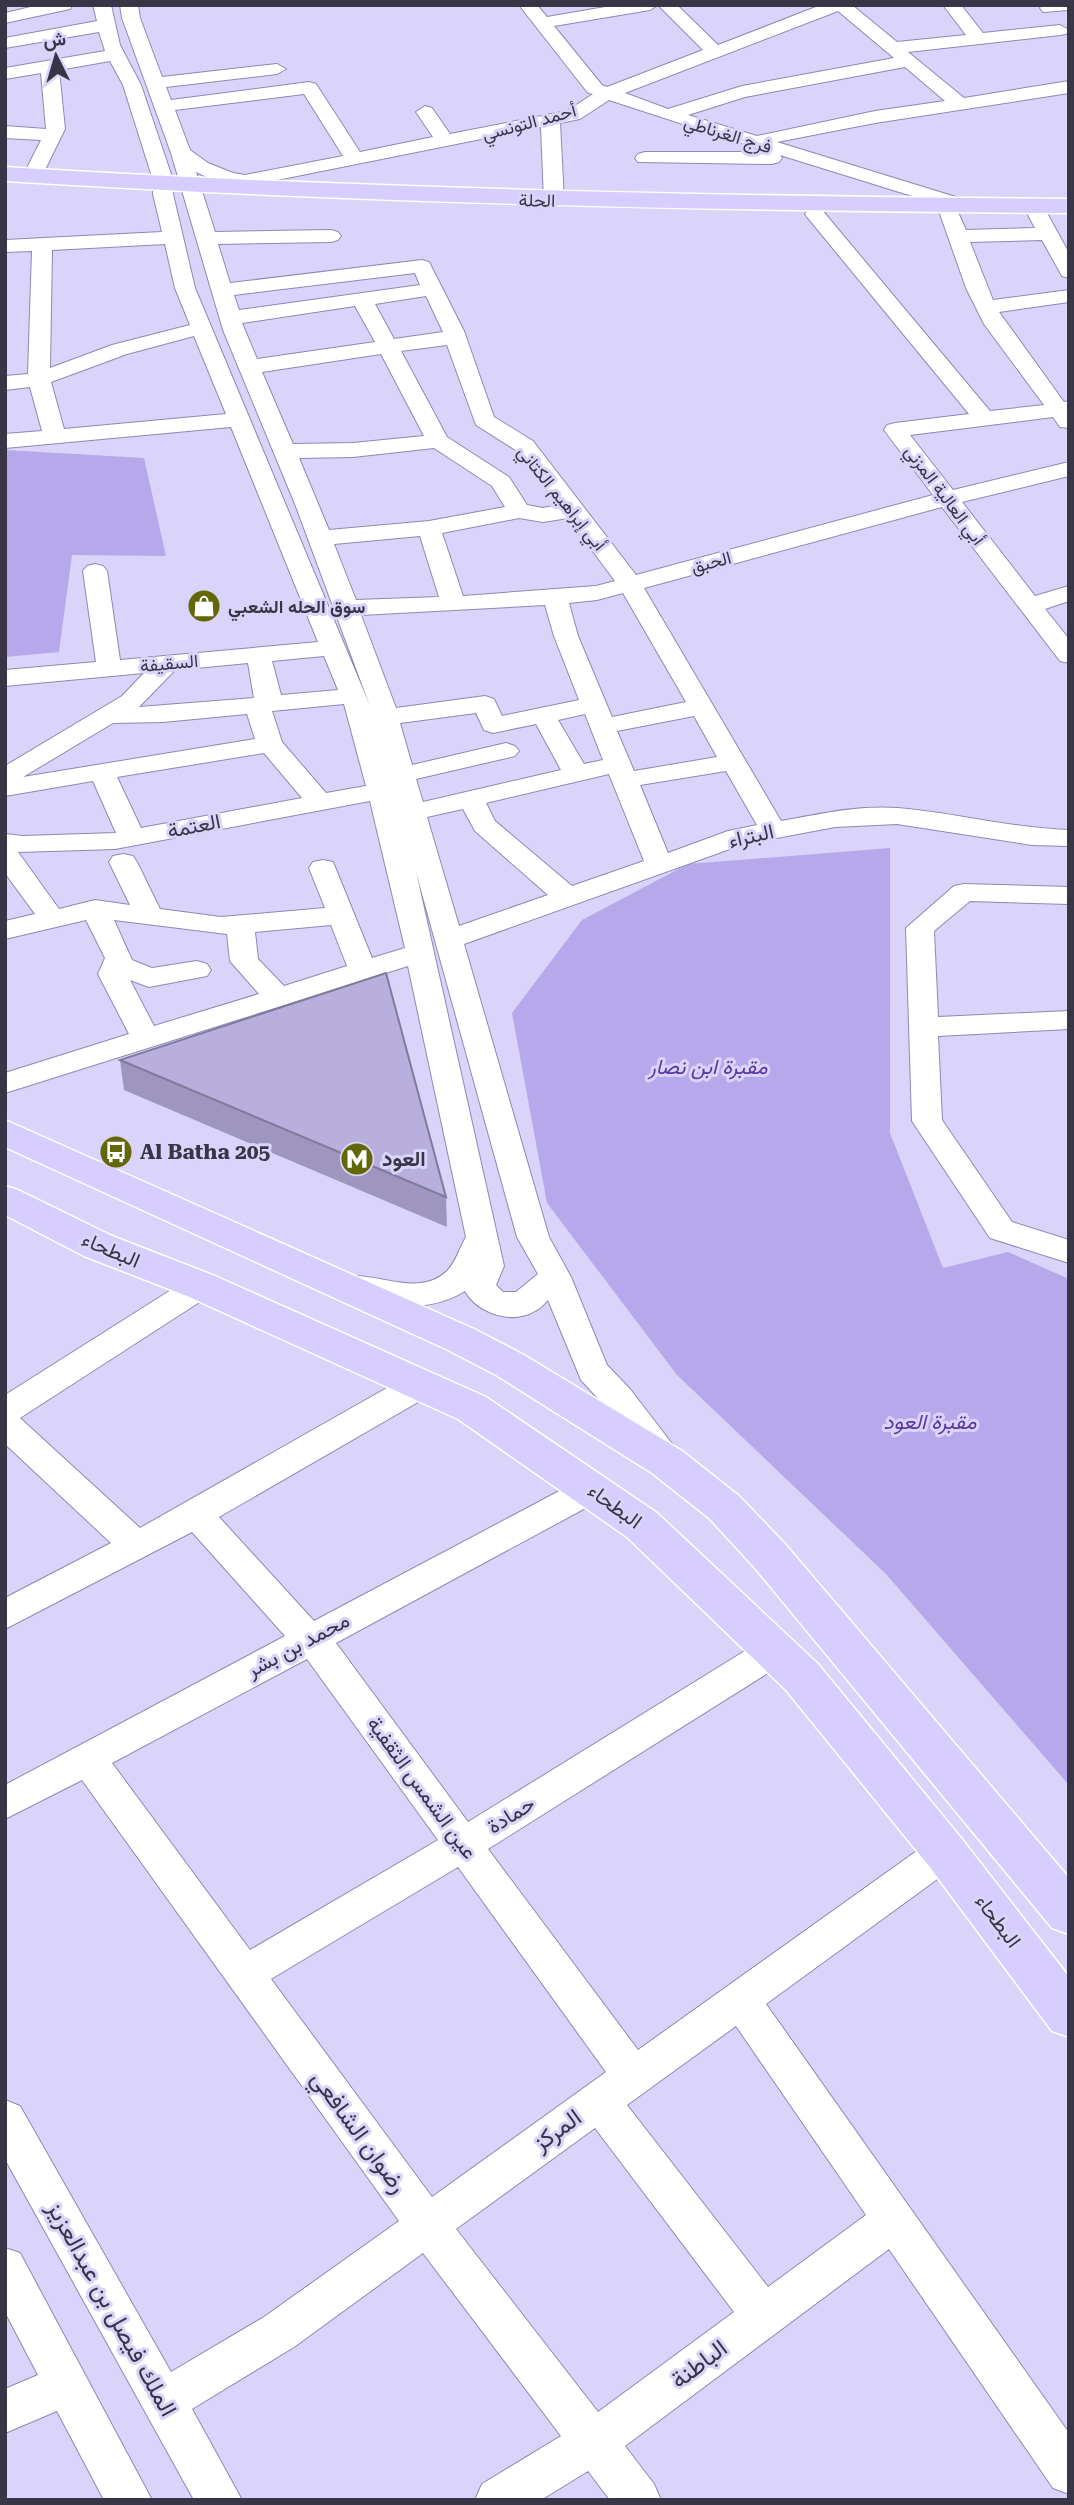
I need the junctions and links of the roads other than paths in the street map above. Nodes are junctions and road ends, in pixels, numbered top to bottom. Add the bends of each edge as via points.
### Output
1 (64, 5) edge
2 (129, 5) edge
3 (528, 5) edge
4 (650, 5) edge
5 (667, 5) edge
6 (840, 5) edge
7 (952, 5) edge
8 (1069, 5) edge
9 (1049, 6) edge
10 (104, 15) edge
11 (5, 18) edge
12 (542, 23) junction
13 (978, 39) junction
14 (1066, 42) edge
15 (5, 43) edge
16 (893, 48) junction
17 (117, 55) junction
18 (707, 55) junction
19 (908, 61) junction
20 (277, 69) dead end
21 (5, 74) edge
22 (52, 74) junction
23 (1069, 87) edge
24 (5, 91) edge
25 (742, 92) junction
26 (159, 94) junction
27 (606, 94) junction
28 (960, 104) junction
29 (425, 112) dead end
30 (668, 115) junction
31 (550, 120) junction
32 (5, 132) edge
33 (53, 135) junction
34 (446, 142) junction
35 (757, 143) junction
36 (181, 153) junction
37 (645, 158) dead end
38 (805, 158) junction
39 (355, 160) junction
40 (5, 174) edge
41 (33, 176) junction
42 (245, 181) junction
43 (5, 185) edge
44 (164, 188) junction
45 (192, 190) junction
46 (317, 192) junction
47 (554, 200) junction
48 (1057, 212) edge
49 (815, 214) junction
50 (958, 218) junction
51 (331, 236) dead end
52 (206, 237) junction
53 (173, 238) junction
54 (42, 245) junction
55 (5, 246) edge
56 (1069, 272) edge
57 (433, 289) junction
58 (222, 290) junction
59 (1069, 296) edge
60 (362, 299) junction
61 (986, 307) junction
62 (230, 318) junction
63 (202, 328) junction
64 (455, 337) junction
65 (388, 346) junction
66 (250, 367) junction
67 (39, 379) junction
68 (5, 383) edge
69 (1065, 414) edge
70 (240, 419) junction
71 (985, 419) junction
72 (55, 436) junction
73 (5, 441) edge
74 (438, 441) junction
75 (285, 451) junction
76 (1069, 469) edge
77 (948, 498) junction
78 (573, 510) junction
79 (519, 511) junction
80 (429, 528) junction
81 (320, 538) junction
82 (95, 571) dead end
83 (630, 584) junction
84 (1069, 593) edge
85 (555, 597) junction
86 (453, 603) junction
87 (1030, 606) junction
88 (346, 608) junction
89 (333, 648) junction
90 (1068, 654) edge
91 (257, 655) junction
92 (168, 663) junction
93 (109, 668) junction
94 (82, 671) junction
95 (5, 678) edge
96 (353, 696) junction
97 (258, 707) junction
98 (701, 707) junction
99 (163, 714) junction
100 (543, 715) junction
101 (599, 715) junction
102 (385, 717) junction
103 (99, 719) junction
104 (493, 725) junction
105 (270, 744) junction
106 (506, 751) junction
107 (170, 762) junction
108 (733, 762) junction
109 (102, 772) junction
110 (622, 772) junction
111 (577, 775) junction
112 (5, 777) edge
113 (391, 783) junction
114 (541, 783) junction
115 (5, 788) edge
116 (471, 799) junction
117 (319, 802) junction
118 (412, 813) junction
119 (773, 831) junction
120 (1069, 838) edge
121 (5, 842) edge
122 (128, 850) junction
123 (5, 853) edge
124 (659, 865) junction
125 (323, 868) dead end
126 (1069, 896) edge
127 (568, 897) junction
128 (95, 909) junction
129 (341, 915) junction
130 (150, 917) junction
131 (52, 919) junction
132 (240, 925) junction
133 (5, 930) edge
134 (447, 940) junction
135 (419, 953) junction
136 (117, 964) junction
137 (197, 970) dead end
138 (363, 971) junction
139 (278, 997) junction
140 (1069, 1020) edge
141 (924, 1027) junction
142 (146, 1039) junction
143 (5, 1083) edge
144 (5, 1132) edge
145 (5, 1199) edge
146 (481, 1233) junction
147 (1069, 1252) edge
148 (555, 1277) junction
149 (341, 1284) junction
150 (201, 1286) junction
151 (420, 1385) junction
152 (5, 1411) edge
153 (5, 1424) edge
154 (667, 1462) junction
155 (592, 1489) junction
156 (196, 1514) junction
157 (137, 1546) junction
158 (11, 1603) edge
159 (312, 1638) junction
160 (774, 1651) junction
161 (88, 1759) junction
162 (5, 1803) edge
163 (464, 1844) junction
164 (945, 1852) junction
165 (1069, 1913) edge
166 (244, 1974) junction
167 (740, 1999) junction
168 (1069, 2015) edge
169 (633, 2076) junction
170 (599, 2101) junction
171 (5, 2119) edge
172 (894, 2220) junction
173 (427, 2225) junction
174 (5, 2268) edge
175 (762, 2316) junction
176 (66, 2385) junction
177 (164, 2401) junction
178 (5, 2411) edge
179 (594, 2442) junction
180 (1069, 2472) edge
181 (129, 2500) edge
182 (219, 2500) edge
183 (498, 2500) edge
184 (638, 2500) edge

1 - 11 street
2 - 26 street
3 - 12 street, فرج الغرناطي
4 - 12 street
5 - 18 street
6 - 16 street
6 - 18 street, أحمد التونسي
7 - 13 street
8 - 9 street
9 - 14 street
10 - 15 street
10 - 17 street
12 - 27 street, فرج الغرناطي via 594,89
13 - 14 street
13 - 16 street
16 - 19 street
17 - 22 street
17 - 44 street via 132,85
18 - 25 street
18 - 27 street, أحمد التونسي
19 - 25 street
19 - 28 street
20 - 26 street
21 - 22 street
22 - 24 street
22 - 33 street
23 - 28 street
25 - 30 street
26 - 36 street
26 - 39 street via 309,88
27 - 30 street, فرج الغرناطي
27 - 31 street, أحمد التونسي via 573,115
28 - 35 street
29 - 34 street
30 - 35 street, فرج الغرناطي
31 - 34 street, أحمد التونسي
31 - 47 street
32 - 33 street
33 - 41 street
34 - 39 street, أحمد التونسي
35 - 38 street, فرج الغرناطي
36 - 42 street via 205,171
36 - 45 street
37 - 38 street
38 - 50 street, فرج الغرناطي
39 - 42 street, أحمد التونسي
40 - 41 main road, الحلة
41 - 44 main road, الحلة
42 - 46 street
43 - 44 main road, الحلة
44 - 45 main road, الحلة
44 - 53 street
45 - 46 main road, الحلة
45 - 49 main road, الحلة via 501,207
45 - 52 street
46 - 47 main road, الحلة
47 - 50 main road, الحلة
48 - 50 main road, الحلة
48 - 56 street
49 - 50 main road, الحلة
49 - 71 street
50 - 61 street via 976,288
51 - 52 street
52 - 58 street
53 - 54 street
53 - 63 street via 185,288
54 - 55 street
54 - 67 street
57 - 58 street, أبي إبراهيم الكتاني via 422,266
57 - 60 street
57 - 64 street, أبي إبراهيم الكتاني
58 - 62 street
59 - 61 street
60 - 62 street
60 - 65 street
61 - 69 street
62 - 66 street
63 - 67 street via 109,353
63 - 70 street
64 - 65 street
64 - 78 street, أبي إبراهيم الكتاني via 484,420 525,446
65 - 66 street
65 - 74 street
66 - 75 street
67 - 68 street
67 - 72 street
69 - 71 street, أبي العالية المزني
70 - 72 street
70 - 89 street
71 - 77 street, أبي العالية المزني via 895,429
72 - 73 street
74 - 75 street
74 - 79 street via 501,482
75 - 81 street
76 - 77 street, الحبق
77 - 83 street, الحبق
77 - 87 street, أبي العالية المزني
78 - 79 street via 543,515
78 - 83 street, أبي إبراهيم الكتاني
79 - 80 street
80 - 81 street
80 - 86 street
81 - 88 street
82 - 93 street
83 - 85 street, الحبق
83 - 98 street, أبي إبراهيم الكتاني
84 - 87 street
85 - 86 street, الحبق
85 - 101 street
86 - 88 street, الحبق
87 - 90 street, أبي العالية المزني
88 - 102 street
89 - 91 street, السقيفة
89 - 96 street
91 - 92 street, السقيفة
91 - 97 street via 269,699
92 - 93 street, السقيفة
92 - 103 street via 131,701
93 - 94 street, السقيفة
94 - 95 street, السقيفة
94 - 103 street
96 - 97 street
96 - 113 street
97 - 99 street
97 - 105 street
98 - 101 street
98 - 108 street, أبي إبراهيم الكتاني
99 - 103 street
99 - 107 street
100 - 101 street
100 - 104 street
100 - 111 street
101 - 110 street
102 - 104 street via 485,704
102 - 113 street
103 - 112 street
104 - 106 street
105 - 107 street
105 - 117 street
106 - 113 street, العتمة
106 - 114 street
107 - 109 street
108 - 110 street
108 - 119 street, أبي إبراهيم الكتاني
109 - 115 street
109 - 122 street
110 - 111 street
110 - 124 street
111 - 114 street
113 - 117 street, العتمة
113 - 118 street
113 - 135 street via 402,872
114 - 116 street
116 - 118 street
116 - 127 street via 484,825
117 - 122 street, العتمة
118 - 134 street
119 - 120 street, البتراء via 835,819 897,816 1032,837
119 - 124 street, البتراء via 738,837
121 - 122 street, العتمة via 102,842
122 - 130 street
123 - 131 street
124 - 127 street, البتراء
125 - 129 street
126 - 141 street via 964,892 920,929
127 - 134 street, البتراء
128 - 130 street
128 - 131 street
128 - 136 street via 119,958
129 - 132 street
129 - 138 street
130 - 132 street
131 - 133 street
132 - 139 street via 244,961
134 - 148 street via 533,1237
135 - 138 street
135 - 146 street
136 - 137 street via 149,978
136 - 142 street via 112,974
138 - 139 street
139 - 142 street
140 - 141 street
141 - 147 street via 927,1121 1001,1230
142 - 143 street
144 - 149 main road
145 - 150 main road, البطحاء via 99,1246
146 - 148 street via 488,1266 479,1288 495,1303 523,1304
146 - 149 street via 473,1261 453,1286 416,1295
148 - 154 street via 593,1371
149 - 154 main road via 510,1364
150 - 151 main road, البطحاء
150 - 152 street
151 - 155 main road, البطحاء via 472,1408
151 - 156 street
153 - 157 street
154 - 165 main road via 724,1507 770,1556
155 - 159 street, محمد بن بشر
155 - 160 main road, البطحاء via 642,1525
156 - 157 street
156 - 159 street, عين الشمس الثقفية
157 - 158 street
159 - 161 street, محمد بن بشر
159 - 163 street, عين الشمس الثقفية
160 - 163 street, حمادة
160 - 164 main road, البطحاء via 802,1677
161 - 162 street, محمد بن بشر
161 - 166 street, رضوان الشافعي
163 - 166 street, حمادة
163 - 169 street, عين الشمس الثقفية
164 - 167 street, المركز
164 - 168 main road, البطحاء
166 - 173 street, رضوان الشافعي
167 - 169 street, المركز
167 - 172 street
169 - 170 street, المركز
170 - 173 street, المركز
170 - 175 street
171 - 177 street, الملك فيصل بن عبدالعزيز
172 - 175 street, الباطنة
172 - 180 street
173 - 177 street, المركز via 279,2332
173 - 179 street, رضوان الشافعي
174 - 176 street
175 - 179 street, الباطنة
176 - 178 street
176 - 181 street
177 - 182 street, الملك فيصل بن عبدالعزيز
179 - 183 street, الباطنة
179 - 184 street, رضوان الشافعي

